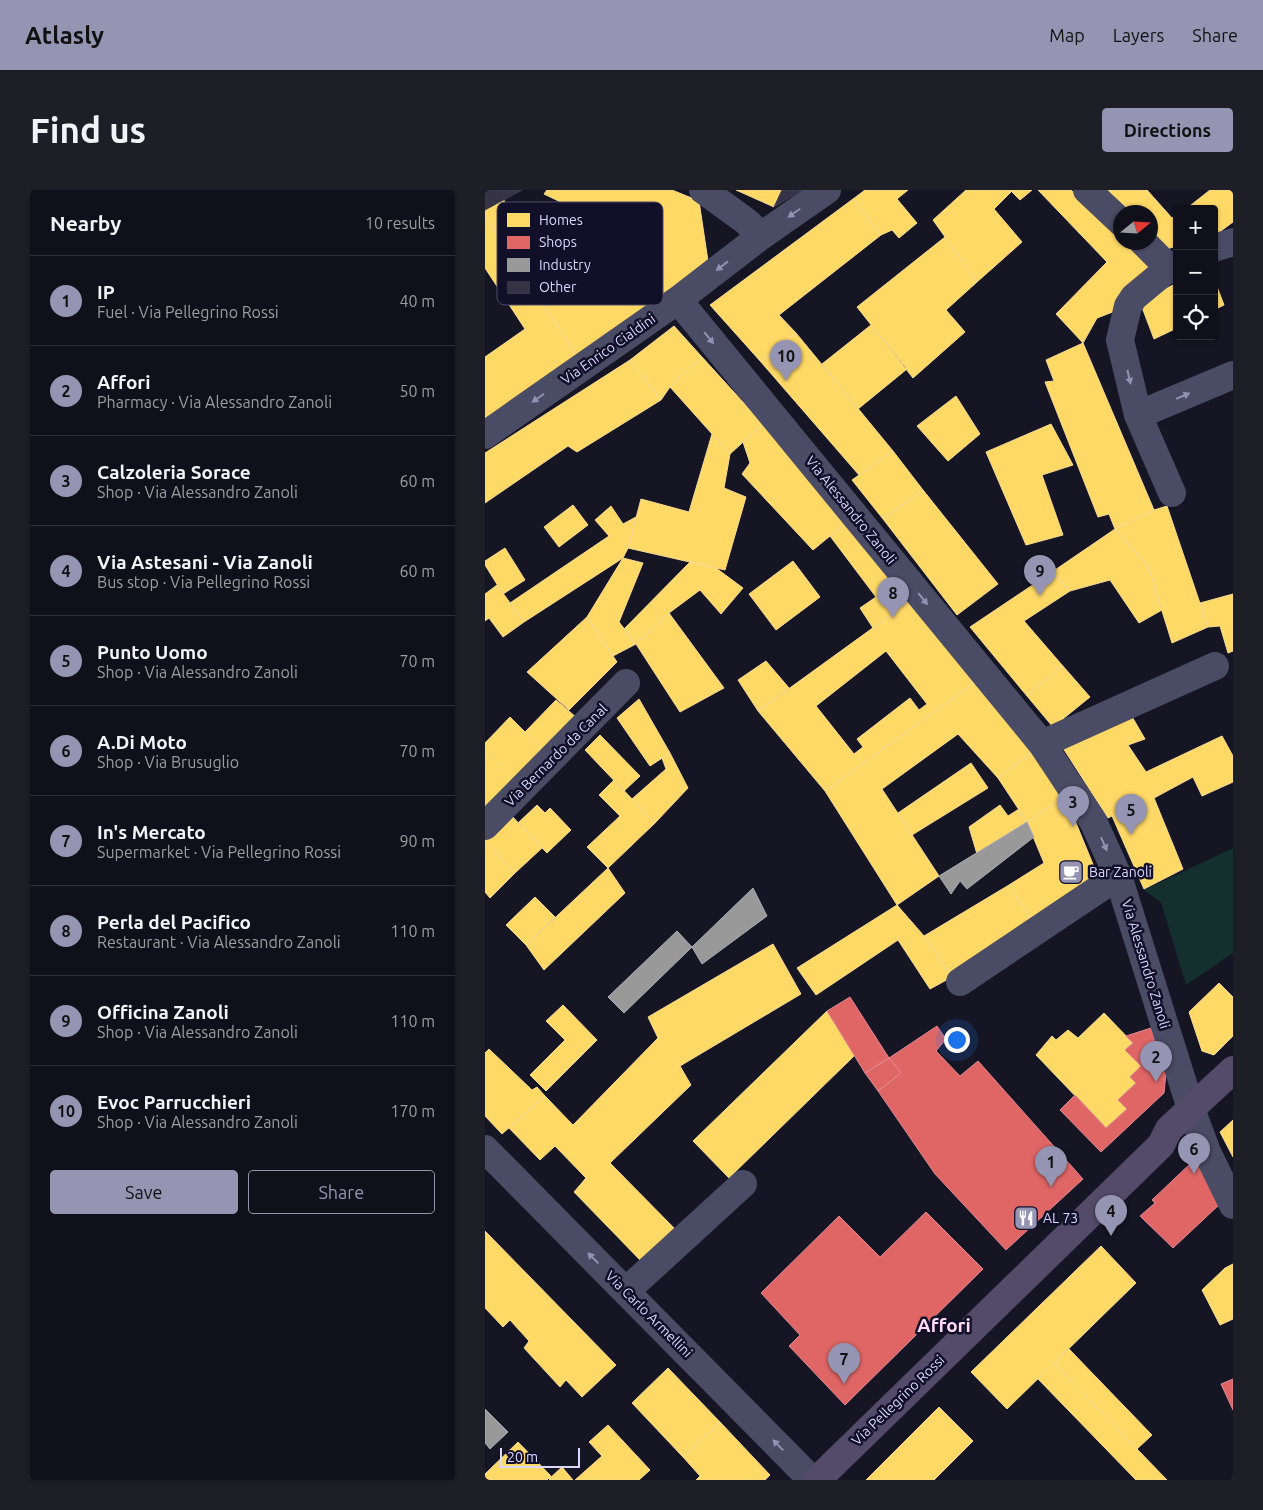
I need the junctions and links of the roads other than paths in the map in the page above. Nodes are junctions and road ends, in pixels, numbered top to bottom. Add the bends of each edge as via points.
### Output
1 (703, 190) edge
2 (827, 190) edge
3 (1087, 190) edge
4 (1113, 214) edge
5 (761, 236) junction
6 (1233, 242) edge
7 (1218, 247) edge
8 (1153, 250) edge
9 (1173, 266) edge
10 (678, 300) junction
11 (1233, 375) edge
12 (1137, 415) junction
13 (485, 435) edge
14 (1172, 493) dead end
15 (1215, 666) dead end
16 (627, 683) dead end
17 (1042, 744) junction
18 (485, 826) edge
19 (1118, 876) junction
20 (960, 982) dead end
21 (1233, 1070) edge
22 (1191, 1109) junction
23 (485, 1149) edge
24 (743, 1184) dead end
25 (1233, 1205) edge
26 (626, 1291) junction
27 (812, 1480) edge
28 (817, 1480) edge

1 - 5 street
2 -> 5 street, Via Enrico Cialdini
3 - 4 street
5 -> 10 street, Via Enrico Cialdini
6 - 7 street
8 - 9 street
9 -> 12 street via 1134,297 1128,306 1120,340
10 -> 13 street, Via Enrico Cialdini
10 -> 17 street, Via Alessandro Zanoli
12 -> 11 street
12 - 14 street
15 - 17 street
16 - 18 street, Via Bernardo da Canal
17 -> 19 street, Via Alessandro Zanoli via 1093,821
19 - 20 street
19 - 22 street, Via Alessandro Zanoli
21 - 22 main road, Via Pellegrino Rossi
22 - 25 street, Via Alessandro Zanoli via 1207,1152
22 - 28 main road, Via Pellegrino Rossi via 1169,1129 1161,1146
26 -> 23 street, Via Carlo Armellini
24 - 26 street
27 -> 26 street, Via Carlo Armellini

